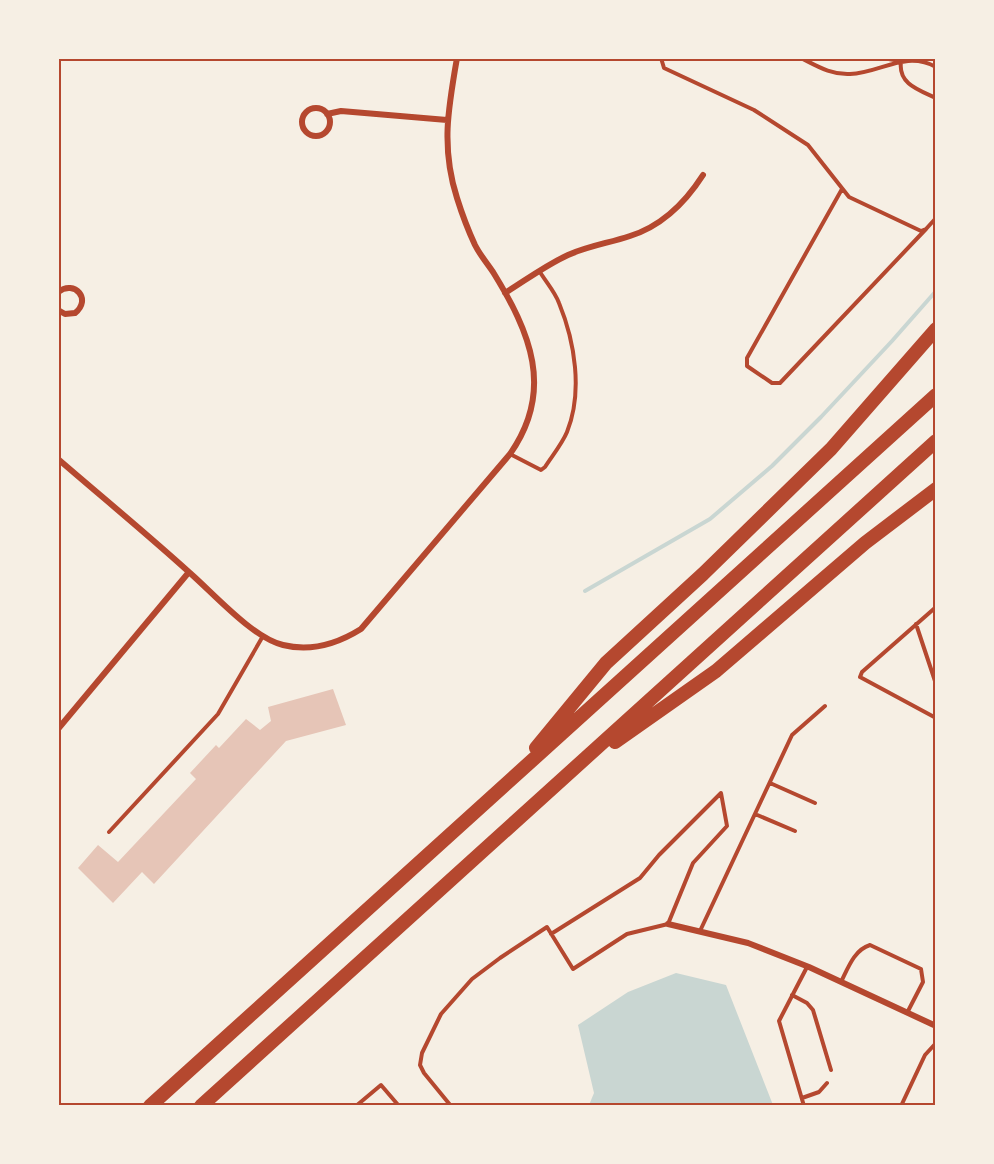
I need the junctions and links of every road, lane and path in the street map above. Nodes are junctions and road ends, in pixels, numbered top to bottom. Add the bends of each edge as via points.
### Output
1 (457, 58) edge
2 (661, 58) edge
3 (801, 58) edge
4 (883, 58) edge
5 (902, 60) edge
6 (936, 67) edge
7 (936, 98) edge
8 (327, 114) junction
9 (447, 120) junction
10 (704, 175) dead end
11 (842, 189) junction
12 (936, 218) edge
13 (926, 229) junction
14 (540, 272) junction
15 (58, 292) edge
16 (505, 293) junction
17 (59, 312) edge
18 (936, 329) edge
19 (936, 395) edge
20 (936, 441) edge
21 (510, 453) junction
22 (58, 459) edge
23 (936, 489) edge
24 (189, 572) junction
25 (936, 607) edge
26 (916, 624) junction
27 (263, 636) junction
28 (936, 684) edge
29 (825, 706) dead end
30 (936, 718) edge
31 (58, 729) edge
32 (566, 776) junction
33 (770, 783) junction
34 (504, 787) junction
35 (815, 803) dead end
36 (755, 814) junction
37 (795, 831) dead end
38 (109, 832) dead end
39 (668, 924) junction
40 (700, 932) junction
41 (551, 934) junction
42 (807, 966) junction
43 (841, 982) junction
44 (792, 995) junction
45 (907, 1013) junction
46 (936, 1026) edge
47 (936, 1043) edge
48 (831, 1070) dead end
49 (827, 1083) dead end
50 (802, 1098) junction
51 (150, 1106) edge
52 (201, 1106) edge
53 (356, 1106) edge
54 (399, 1106) edge
55 (451, 1106) edge
56 (804, 1106) edge
57 (901, 1106) edge

1 - 9 street
2 - 11 lane via 664,68 754,110 808,145
3 - 5 lane via 828,72 850,74
4 - 5 lane
5 - 6 lane via 914,59
5 - 7 lane via 900,70 907,82
8 - 8 street via 319,108 308,110 302,119 304,129 313,135 323,133 329,124
8 - 9 street via 341,111
9 - 16 street via 456,196 476,247
10 - 14 street via 679,208 649,228 589,246
11 - 13 lane via 849,197 921,231
11 - 13 lane via 747,358 747,366 772,383 780,383
12 - 13 lane
14 - 16 street
14 - 21 lane via 559,302 571,342 576,384 573,407 567,432 541,470
15 - 17 street via 73,287 83,300 75,313
16 - 21 street via 518,315 534,362 530,414 523,435
18 - 34 highway via 831,449 606,663
19 - 34 highway
20 - 32 highway
21 - 27 street via 361,629 344,640 302,648 282,645
22 - 24 street
23 - 32 highway via 865,543 716,671
24 - 27 street
24 - 31 street
25 - 26 lane
26 - 28 lane
26 - 30 lane via 860,677
27 - 38 lane via 218,714
29 - 33 lane via 792,735
32 - 52 highway
33 - 35 lane
33 - 36 lane
34 - 51 highway
36 - 37 lane
36 - 40 lane
39 - 40 street
39 - 41 lane via 627,934 573,969
39 - 41 lane via 693,863 728,826 721,793 640,878
40 - 42 street via 748,943
41 - 55 lane via 547,927 500,958 472,979 441,1014 420,1065
42 - 43 street
42 - 44 lane
43 - 45 street
43 - 45 lane via 855,954 870,945 921,969 923,981
44 - 48 lane via 813,1010
44 - 50 lane via 779,1021
45 - 46 street
47 - 57 lane via 925,1055
49 - 50 lane via 819,1092
50 - 56 lane
53 - 54 lane via 381,1085

